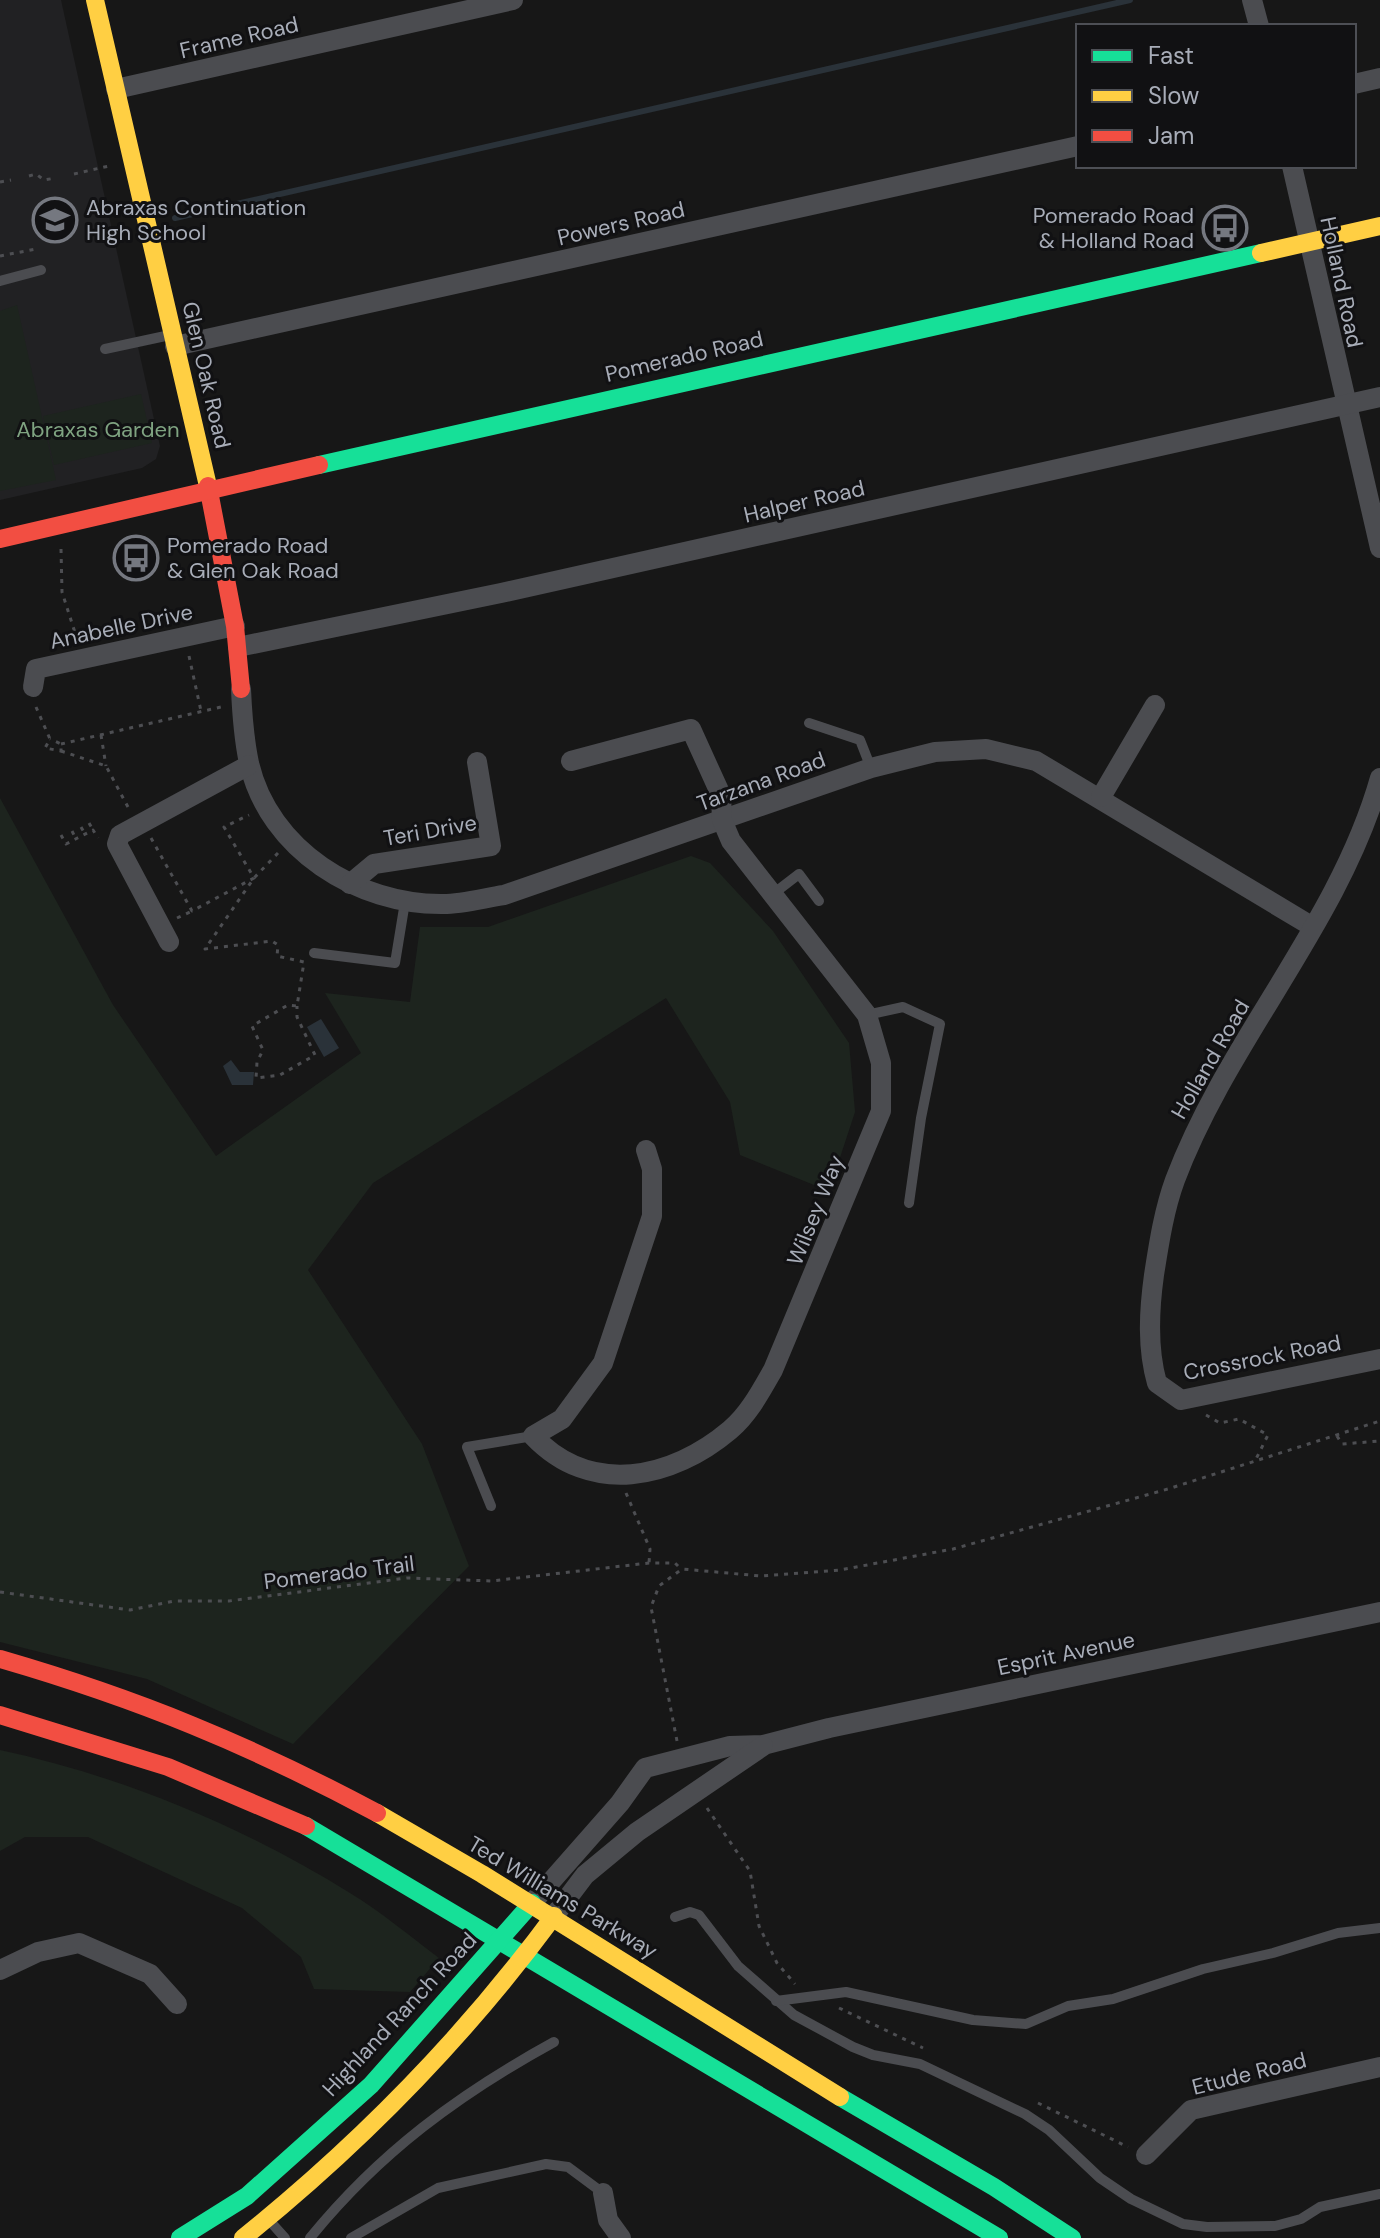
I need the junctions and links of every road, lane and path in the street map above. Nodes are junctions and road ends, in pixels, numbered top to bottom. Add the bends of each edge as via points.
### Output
1 (95, 0) edge
2 (513, 0) edge
3 (1252, 0) edge
4 (1258, 24) edge
5 (1380, 78) edge
6 (1356, 84) edge
7 (116, 89) junction
8 (1076, 146) edge
9 (132, 160) junction
10 (1292, 168) edge
11 (74, 174) dead end
12 (29, 176) dead end
13 (56, 178) dead end
14 (11, 180) dead end
15 (0, 182) edge
16 (1380, 226) edge
17 (1309, 242) junction
18 (36, 249) dead end
19 (0, 256) edge
20 (41, 270) dead end
21 (0, 281) edge
22 (174, 340) junction
23 (105, 349) dead end
24 (1380, 397) edge
25 (1345, 404) junction
26 (209, 492) junction
27 (57, 526) junction
28 (0, 539) edge
29 (1380, 548) edge
30 (235, 626) junction
31 (184, 638) junction
32 (238, 647) junction
33 (83, 661) junction
34 (33, 687) joint
35 (241, 697) junction
36 (1155, 705) dead end
37 (201, 711) junction
38 (809, 723) dead end
39 (101, 735) junction
40 (50, 739) junction
41 (61, 744) junction
42 (61, 751) junction
43 (571, 761) dead end
44 (477, 762) dead end
45 (249, 765) junction
46 (106, 766) junction
47 (871, 768) junction
48 (1380, 778) edge
49 (1101, 797) junction
50 (266, 805) junction
51 (722, 820) junction
52 (89, 823) dead end
53 (141, 824) junction
54 (81, 827) dead end
55 (93, 830) junction
56 (72, 831) dead end
57 (85, 834) junction
58 (61, 835) dead end
59 (290, 837) junction
60 (76, 839) junction
61 (118, 840) junction
62 (254, 878) junction
63 (350, 884) junction
64 (773, 894) junction
65 (819, 901) dead end
66 (405, 902) junction
67 (1313, 927) junction
68 (169, 942) dead end
69 (314, 953) dead end
70 (297, 1006) junction
71 (867, 1015) junction
72 (646, 1150) dead end
73 (909, 1203) dead end
74 (1380, 1359) edge
75 (1157, 1383) joint
76 (1181, 1400) junction
77 (1380, 1421) edge
78 (533, 1436) junction
79 (1337, 1436) junction
80 (1380, 1441) edge
81 (1256, 1459) junction
82 (623, 1474) junction
83 (491, 1506) dead end
84 (649, 1563) junction
85 (682, 1569) junction
86 (0, 1592) edge
87 (1380, 1612) edge
88 (0, 1659) edge
89 (0, 1715) edge
90 (763, 1745) junction
91 (681, 1761) junction
92 (695, 1790) junction
93 (532, 1903) junction
94 (554, 1916) junction
95 (675, 1917) dead end
96 (1380, 1928) edge
97 (501, 1938) junction
98 (527, 1954) junction
99 (0, 1970) edge
100 (776, 2001) junction
101 (177, 2004) dead end
102 (554, 2042) dead end
103 (1380, 2067) edge
104 (1146, 2155) dead end
105 (603, 2193) joint
106 (1380, 2194) edge
107 (268, 2219) junction
108 (180, 2238) edge
109 (243, 2238) edge
110 (285, 2238) edge
111 (310, 2238) edge
112 (351, 2238) edge
113 (621, 2238) edge
114 (999, 2238) edge
115 (1072, 2238) edge

1 - 7 main road, Glen Oak Road
2 - 7 street, Frame Road
3 - 4 street
5 - 6 street
7 - 9 main road, Glen Oak Road
8 - 22 street, Powers Road
9 - 11 path
9 - 22 main road, Glen Oak Road
10 - 17 street, Holland Road
12 - 13 path
14 - 15 path
16 - 17 main road, Pomerado Road
17 - 25 street, Holland Road
17 - 26 main road, Pomerado Road
18 - 19 path
20 - 21 lane
22 - 23 lane
22 - 26 main road, Glen Oak Road
24 - 25 street, Halper Road
25 - 29 street, Holland Road
25 - 32 street, Halper Road
26 - 27 main road, Pomerado Road
26 - 30 main road, Glen Oak Road
27 - 28 main road, Pomerado Road
27 - 33 path via 62,592
30 - 31 street, Anabelle Drive
30 - 32 main road, Glen Oak Road
31 - 33 street, Anabelle Drive
31 - 37 path
32 - 35 main road, Glen Oak Road
33 - 34 street, Anabelle Drive via 36,669
34 - 40 path
35 - 37 path
35 - 45 street, Glen Oak Road
36 - 49 street
37 - 39 path
38 - 47 lane via 860,740
39 - 41 path
39 - 46 path
40 - 41 path
40 - 42 path via 45,748
41 - 42 path
42 - 46 path
43 - 51 street, Wilsey Way via 691,729 721,795
44 - 63 street, Teri Drive via 491,846 374,864
45 - 50 street, Tarzana Road
45 - 53 street
46 - 53 path
47 - 49 street, Tarzana Road via 935,752 986,749 1036,761
47 - 51 street, Tarzana Road
48 - 67 street, Holland Road via 1370,815
49 - 67 street, Tarzana Road
50 - 59 street, Tarzana Road
50 - 62 path via 224,827
51 - 64 street, Wilsey Way via 731,841
51 - 66 street, Tarzana Road via 504,895 445,904
52 - 55 path
53 - 61 street
53 - 62 path via 192,911
54 - 57 path
55 - 57 path
55 - 61 path via 97,837
56 - 60 path
57 - 60 path
58 - 60 path via 66,844
59 - 62 path
59 - 63 street, Tarzana Road via 333,877
61 - 68 street
62 - 70 path via 205,949 272,941 278,945 277,956 304,962
63 - 66 street, Tarzana Road
64 - 65 lane via 799,874
64 - 71 street, Wilsey Way
66 - 69 lane via 395,963
67 - 75 street, Holland Road via 1193,1135 1174,1182 1152,1293 1149,1357
70 - 70 path via 288,1005 252,1026 263,1050 256,1078 280,1075 315,1055
71 - 73 lane via 903,1007 940,1024
71 - 82 street, Wilsey Way via 881,1063 881,1111 773,1370 731,1429 678,1465
72 - 78 street via 652,1169 652,1216 603,1363 562,1419
74 - 76 street, Crossrock Road
75 - 76 street, Crossrock Road
76 - 81 path via 1220,1423 1239,1419 1268,1435
77 - 79 path, Pomerado Trail
78 - 82 street, Wilsey Way via 549,1453 592,1471
78 - 83 lane via 467,1447
79 - 80 path via 1350,1445
79 - 81 path, Pomerado Trail
81 - 85 path, Pomerado Trail via 953,1549 840,1570 761,1576
82 - 84 path via 627,1497 650,1549
84 - 85 path, Pomerado Trail via 675,1563
84 - 86 path, Pomerado Trail via 491,1581 407,1578 130,1610
85 - 91 path via 659,1586 651,1607
87 - 90 street, Esprit Avenue
88 - 93 main road, Ted Williams Parkway via 133,1697 279,1759
89 - 97 main road via 115,1747 260,1800
90 - 91 street, Esprit Avenue via 730,1746
90 - 92 street, Esprit Avenue
91 - 92 street
91 - 93 street, Esprit Avenue via 645,1768
92 - 94 street, Esprit Avenue via 585,1875
93 - 94 main road, Ted Williams Parkway
93 - 97 main road, Esprit Avenue
94 - 98 main road, Esprit Avenue
94 - 115 main road, Ted Williams Parkway via 749,2042
95 - 100 lane via 699,1915 738,1966
96 - 100 lane via 1338,1933 1203,1969 1113,1999 1068,2006 1026,2024 973,2020 846,1992
97 - 98 main road
97 - 108 main road, Highland Ranch Road via 361,2094 247,2196
98 - 107 main road via 440,2058 363,2138
98 - 114 main road
99 - 101 street via 38,1952 79,1943 150,1974
100 - 106 lane via 853,2047 920,2064 1025,2114 1100,2178 1183,2224 1275,2226 1320,2207
102 - 111 lane via 425,2122
103 - 104 street, Etude Road via 1191,2110
105 - 112 lane via 568,2167 546,2164 438,2188
105 - 113 street via 608,2220
107 - 109 main road
107 - 110 lane

